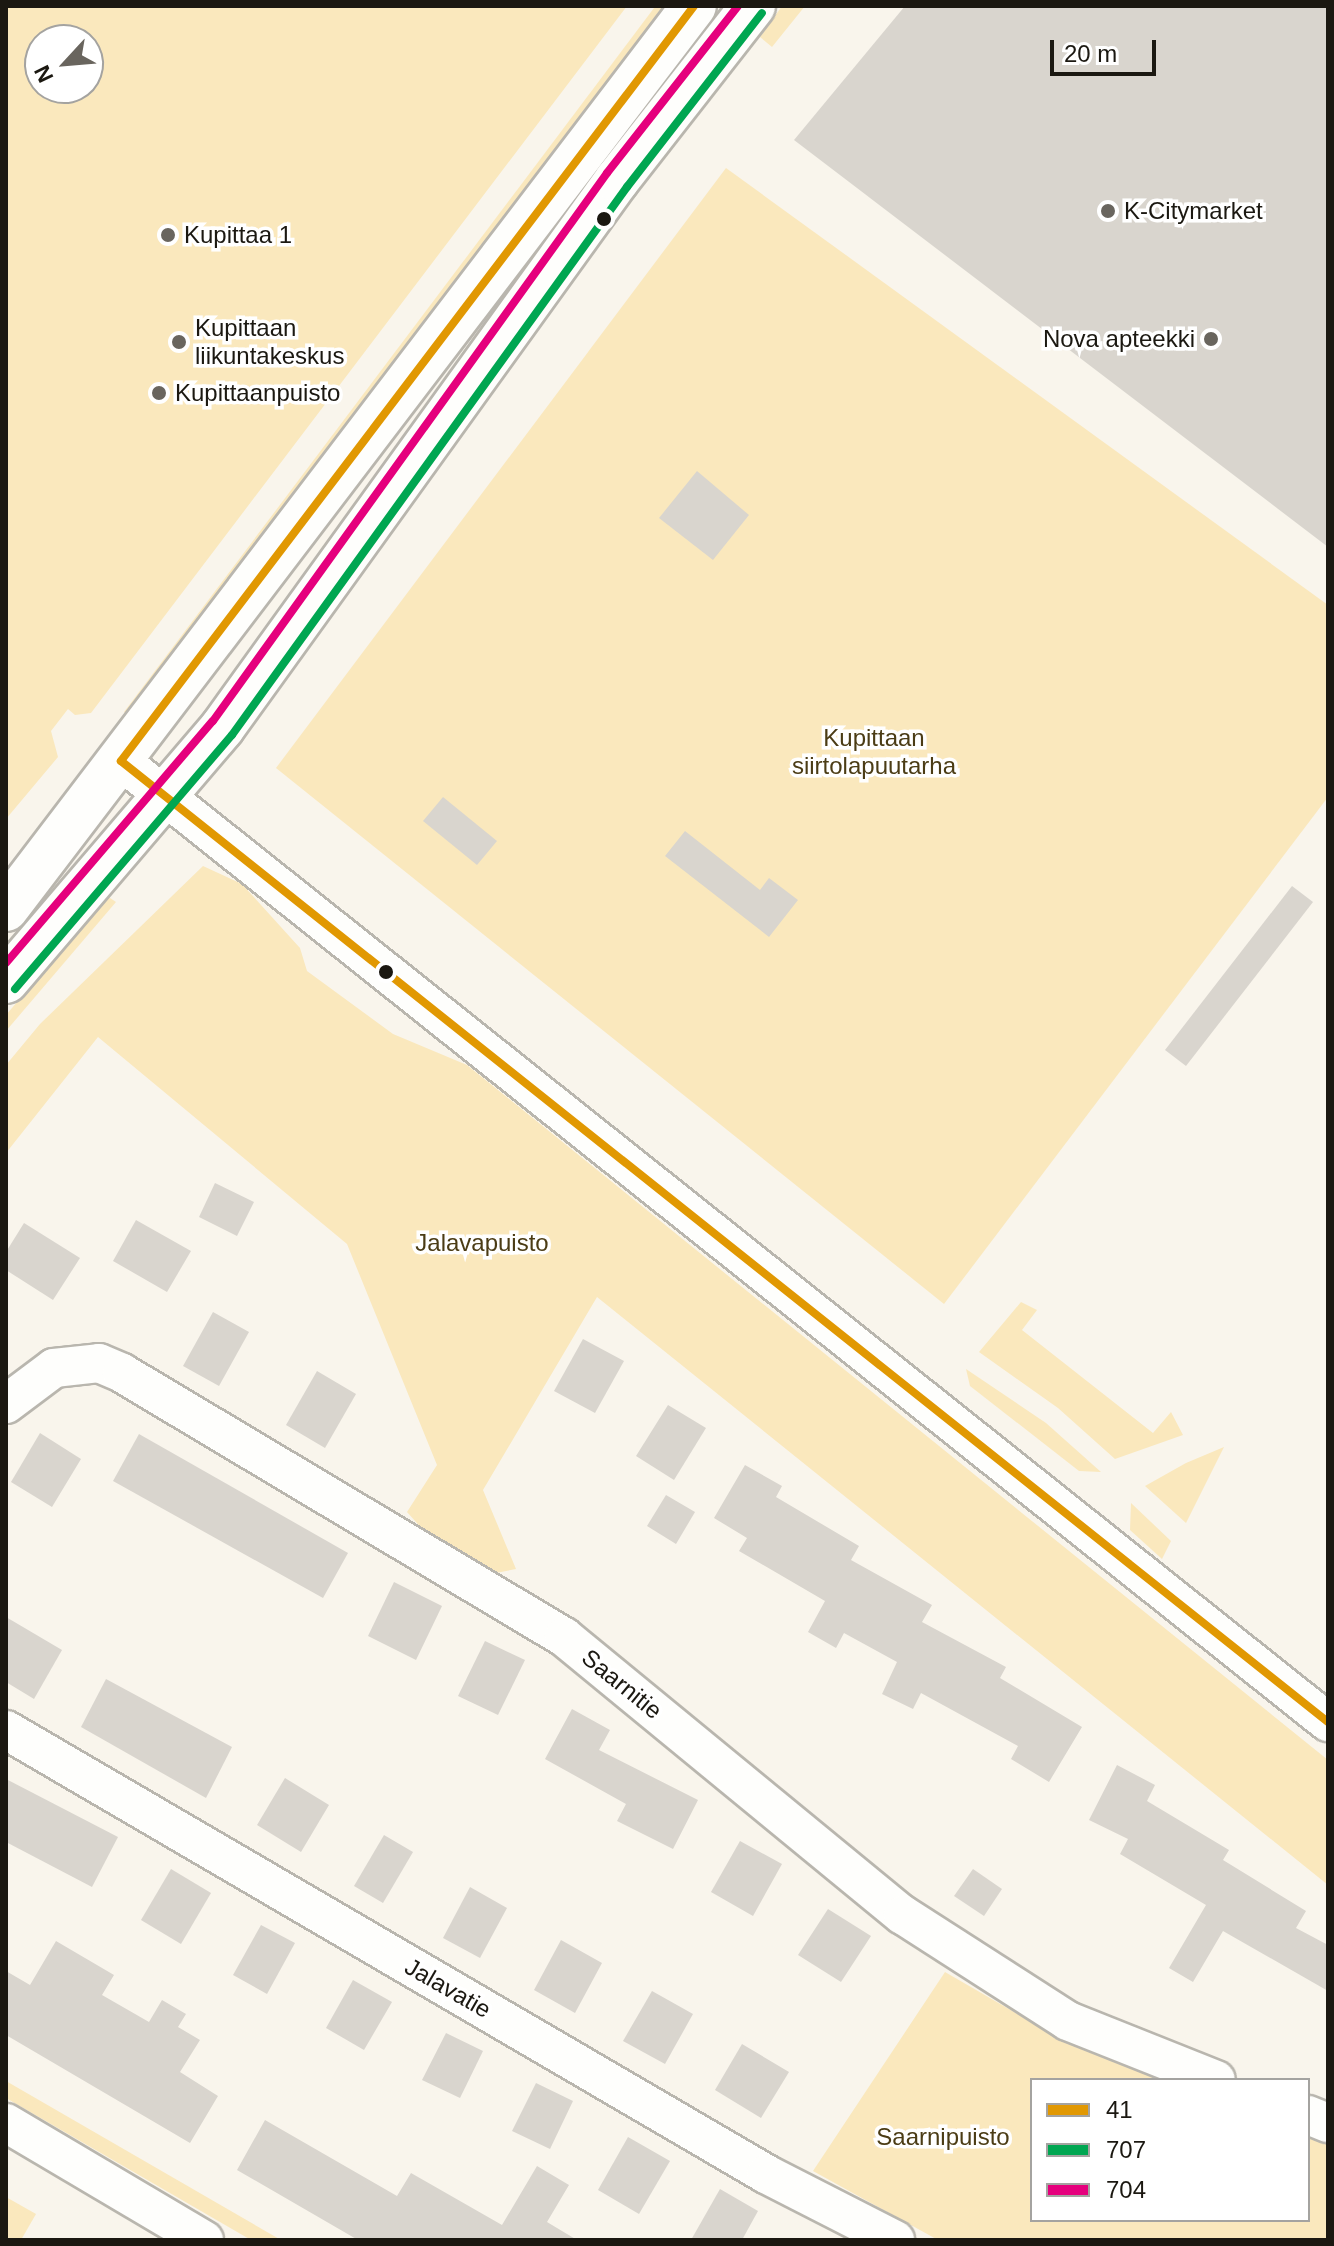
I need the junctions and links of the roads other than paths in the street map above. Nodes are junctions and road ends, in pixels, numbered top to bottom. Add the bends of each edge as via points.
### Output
1 (694, 6) edge
2 (753, 6) edge
3 (121, 761) junction
4 (166, 797) junction
5 (6, 909) edge
6 (6, 981) edge
7 (6, 1404) edge
8 (1328, 1722) edge
9 (6, 1730) edge
10 (1211, 2078) edge
11 (6, 2123) edge
12 (204, 2240) edge
13 (895, 2240) edge

1 - 3 main road
2 - 4 main road via 617,180 390,502
3 - 4 street
3 - 5 main road
4 - 6 main road
4 - 8 street
7 - 10 street, Saarnitie via 54,1368 99,1363 122,1373 564,1637 903,1915 1068,2021
9 - 13 street, Jalavatie via 753,2166
11 - 12 street

